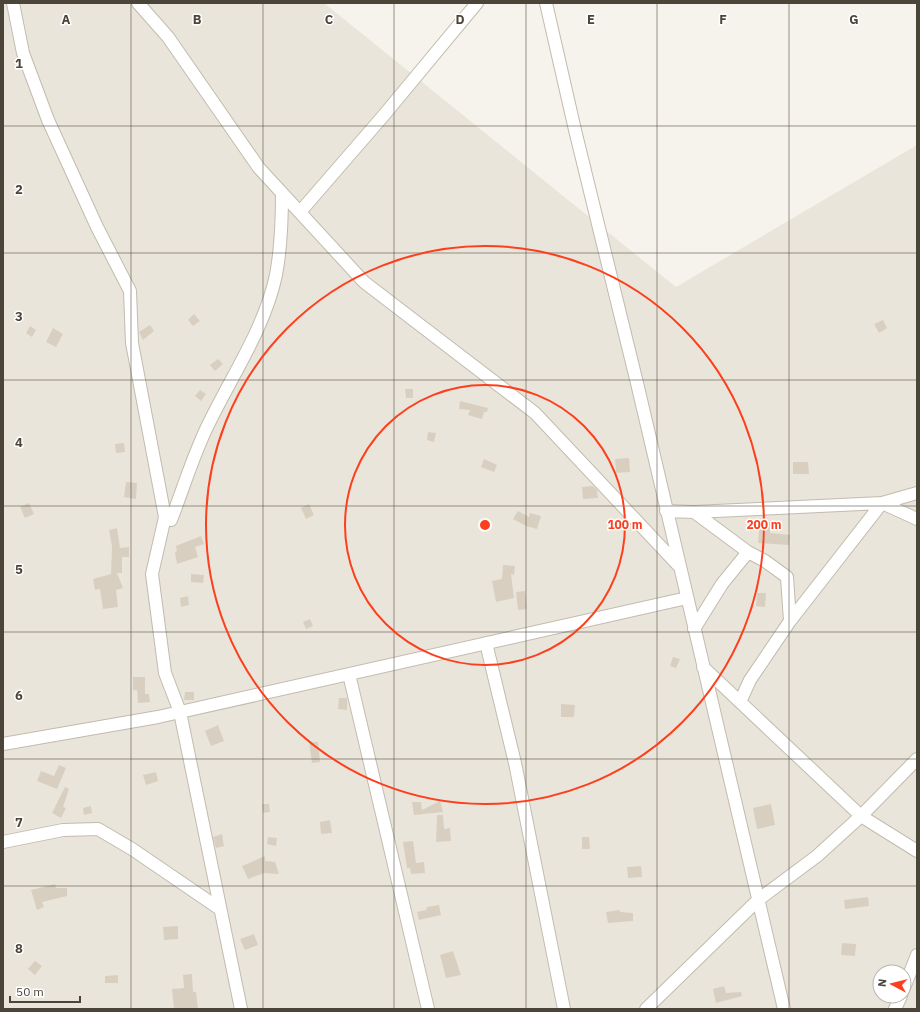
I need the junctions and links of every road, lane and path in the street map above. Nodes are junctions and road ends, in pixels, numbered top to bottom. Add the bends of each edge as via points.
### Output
1 (13, 3) edge
2 (138, 3) edge
3 (477, 3) edge
4 (546, 3) edge
5 (282, 193) junction
6 (300, 212) junction
7 (917, 492) edge
8 (882, 503) junction
9 (666, 511) junction
10 (694, 512) junction
11 (917, 519) edge
12 (171, 520) dead end
13 (748, 552) junction
14 (679, 566) junction
15 (687, 598) junction
16 (790, 621) junction
17 (694, 629) junction
18 (486, 643) junction
19 (703, 667) junction
20 (349, 674) junction
21 (740, 702) junction
22 (180, 712) junction
23 (3, 744) edge
24 (917, 759) edge
25 (861, 816) junction
26 (3, 842) edge
27 (917, 851) edge
28 (758, 900) junction
29 (220, 909) junction
30 (917, 955) edge
31 (912, 968) edge
32 (241, 1009) edge
33 (428, 1009) edge
34 (564, 1009) edge
35 (646, 1009) edge
36 (784, 1009) edge

1 - 22 street via 23,53 48,120 97,227 130,291 132,343 165,517 152,574 165,673
2 - 5 street via 168,37 259,168
3 - 6 street
4 - 9 street
5 - 6 street
5 - 12 street via 282,226 276,275 266,305 237,372 209,422
6 - 14 street via 364,282 535,413
7 - 8 street
8 - 10 street
8 - 11 street
8 - 16 street
9 - 10 street
9 - 14 street
10 - 13 street
13 - 16 street via 787,577
13 - 17 street via 722,584
14 - 15 street
15 - 17 street
15 - 18 street
16 - 21 street via 750,680
17 - 19 street
18 - 20 street
18 - 34 street via 514,763
19 - 21 street
19 - 28 street
20 - 22 street
20 - 33 street
21 - 25 street
22 - 23 street
22 - 29 street
24 - 25 street
25 - 27 street
25 - 28 street via 817,856
26 - 29 street via 63,830 98,829
28 - 35 street
28 - 36 street
29 - 32 street
30 - 31 street

